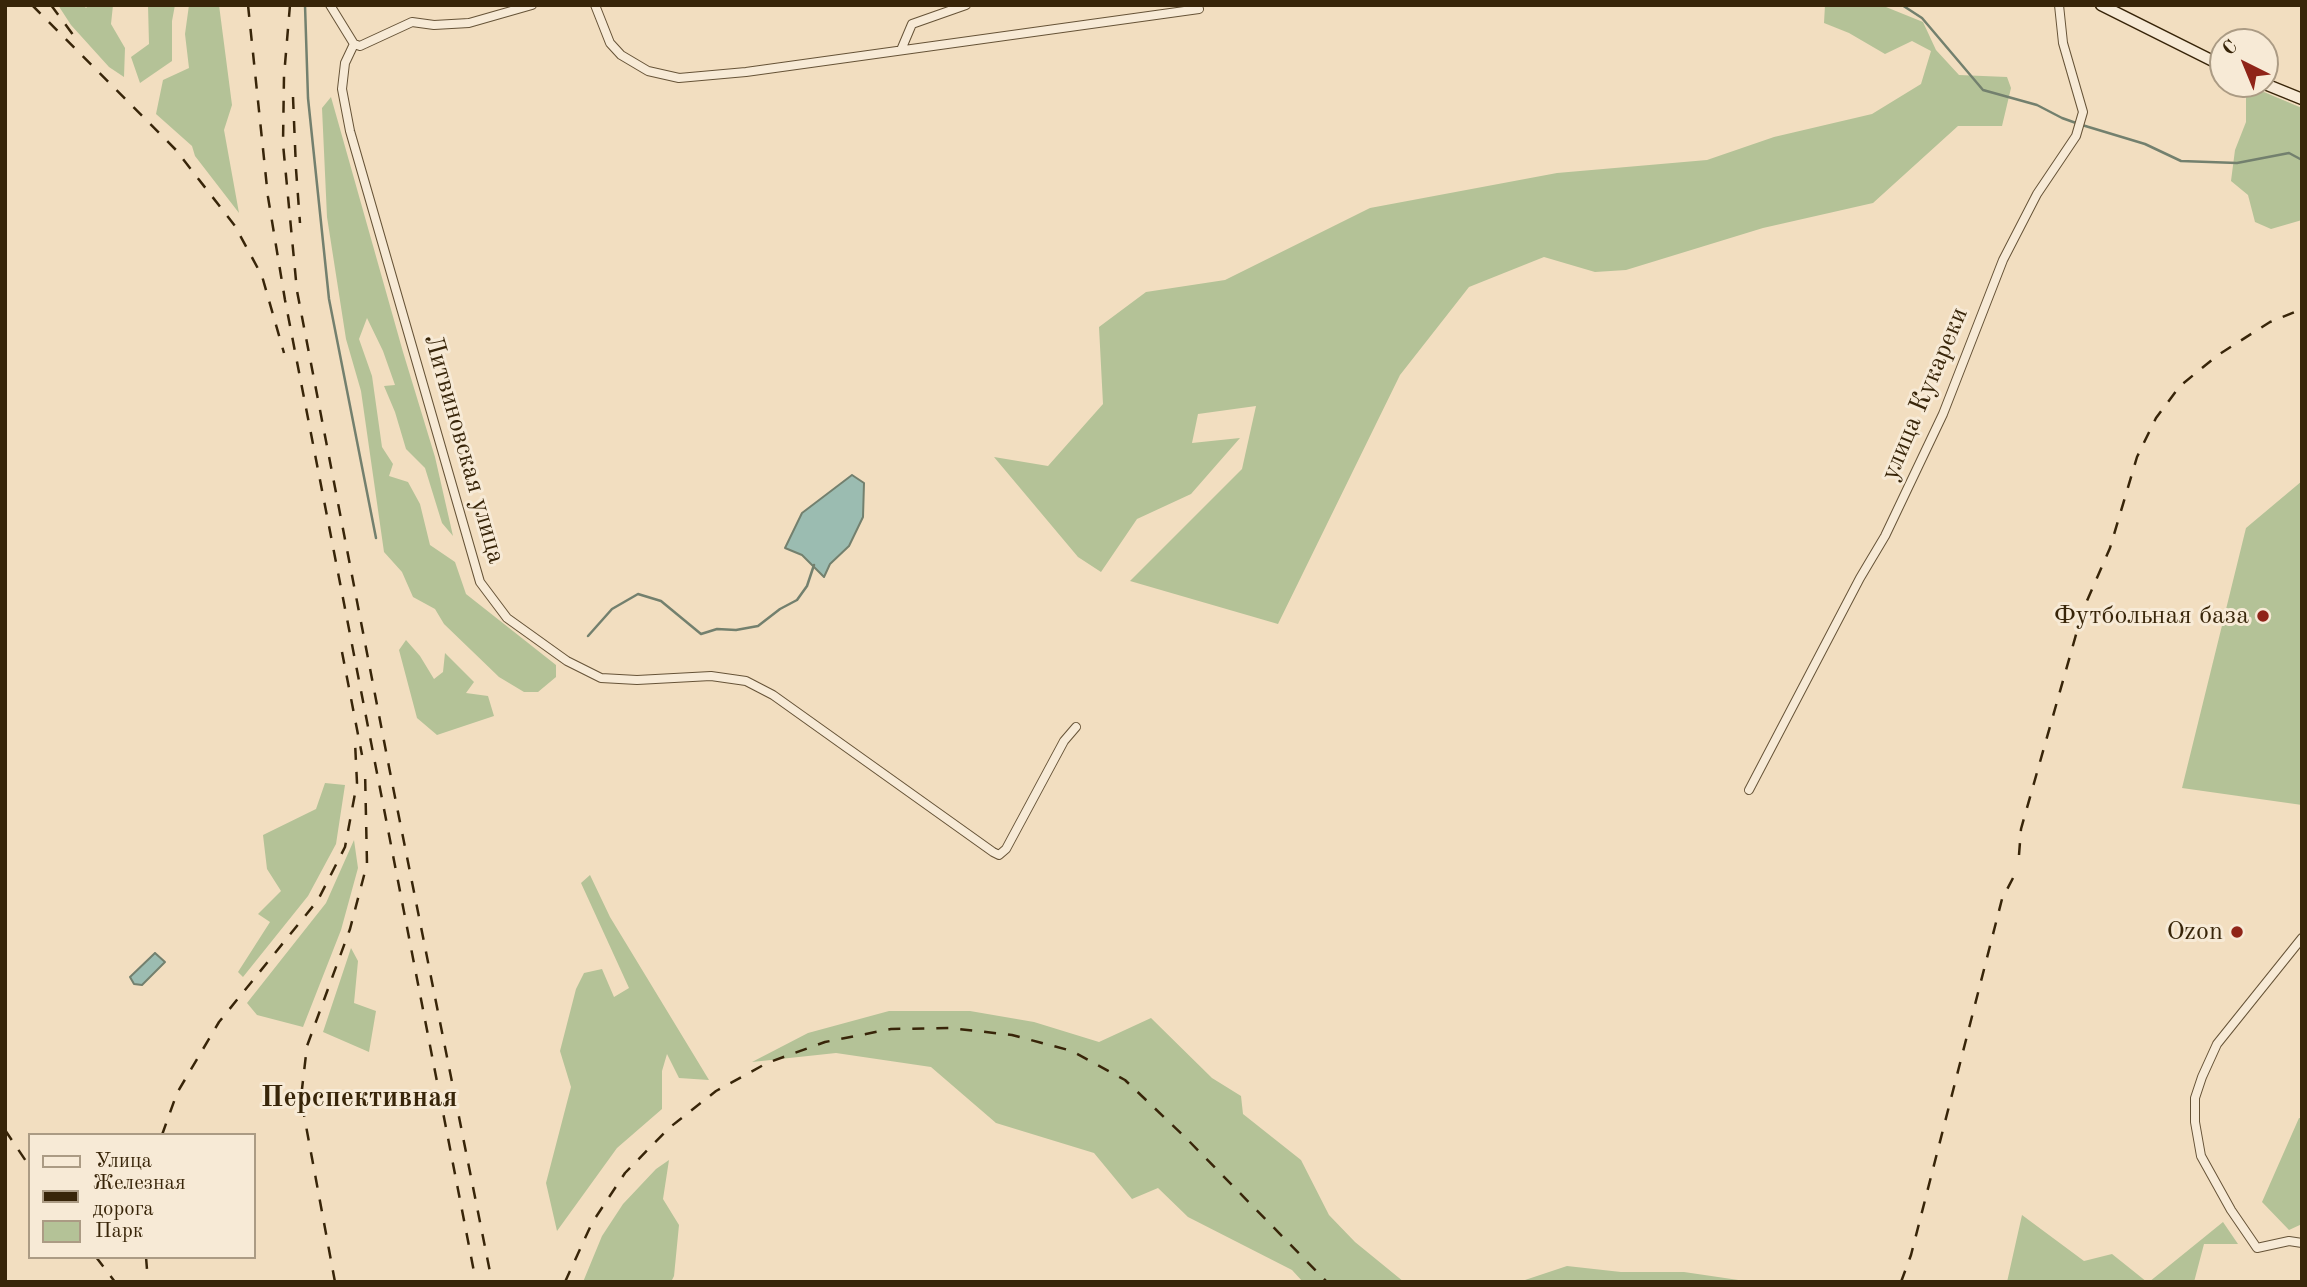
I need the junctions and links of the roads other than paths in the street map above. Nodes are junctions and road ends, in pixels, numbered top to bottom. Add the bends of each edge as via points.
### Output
1 (330, 5) edge
2 (533, 5) edge
3 (594, 5) edge
4 (966, 5) edge
5 (2059, 5) edge
6 (2101, 5) edge
7 (1199, 9) dead end
8 (354, 44) junction
9 (901, 50) junction
10 (2209, 59) edge
11 (2279, 90) edge
12 (2302, 99) edge
13 (1076, 727) dead end
14 (1749, 790) dead end
15 (2302, 938) edge
16 (2302, 1243) edge

1 - 8 street
2 - 8 street via 469,23 412,22 360,46
3 - 9 street via 610,43 621,55 648,71 679,78
4 - 9 street via 912,24
5 - 14 street, улица Кукареки via 2063,43 2083,112 2076,136 2036,194 2003,260 1943,414 1885,536
6 - 10 street
7 - 9 street
8 - 13 street, Литвиновская улица via 345,63 342,89 350,131 480,582 507,618 567,661 601,678 711,676 746,681 773,695 999,855
11 - 12 street
15 - 16 street via 2217,1044 2195,1098 2201,1156 2257,1248

